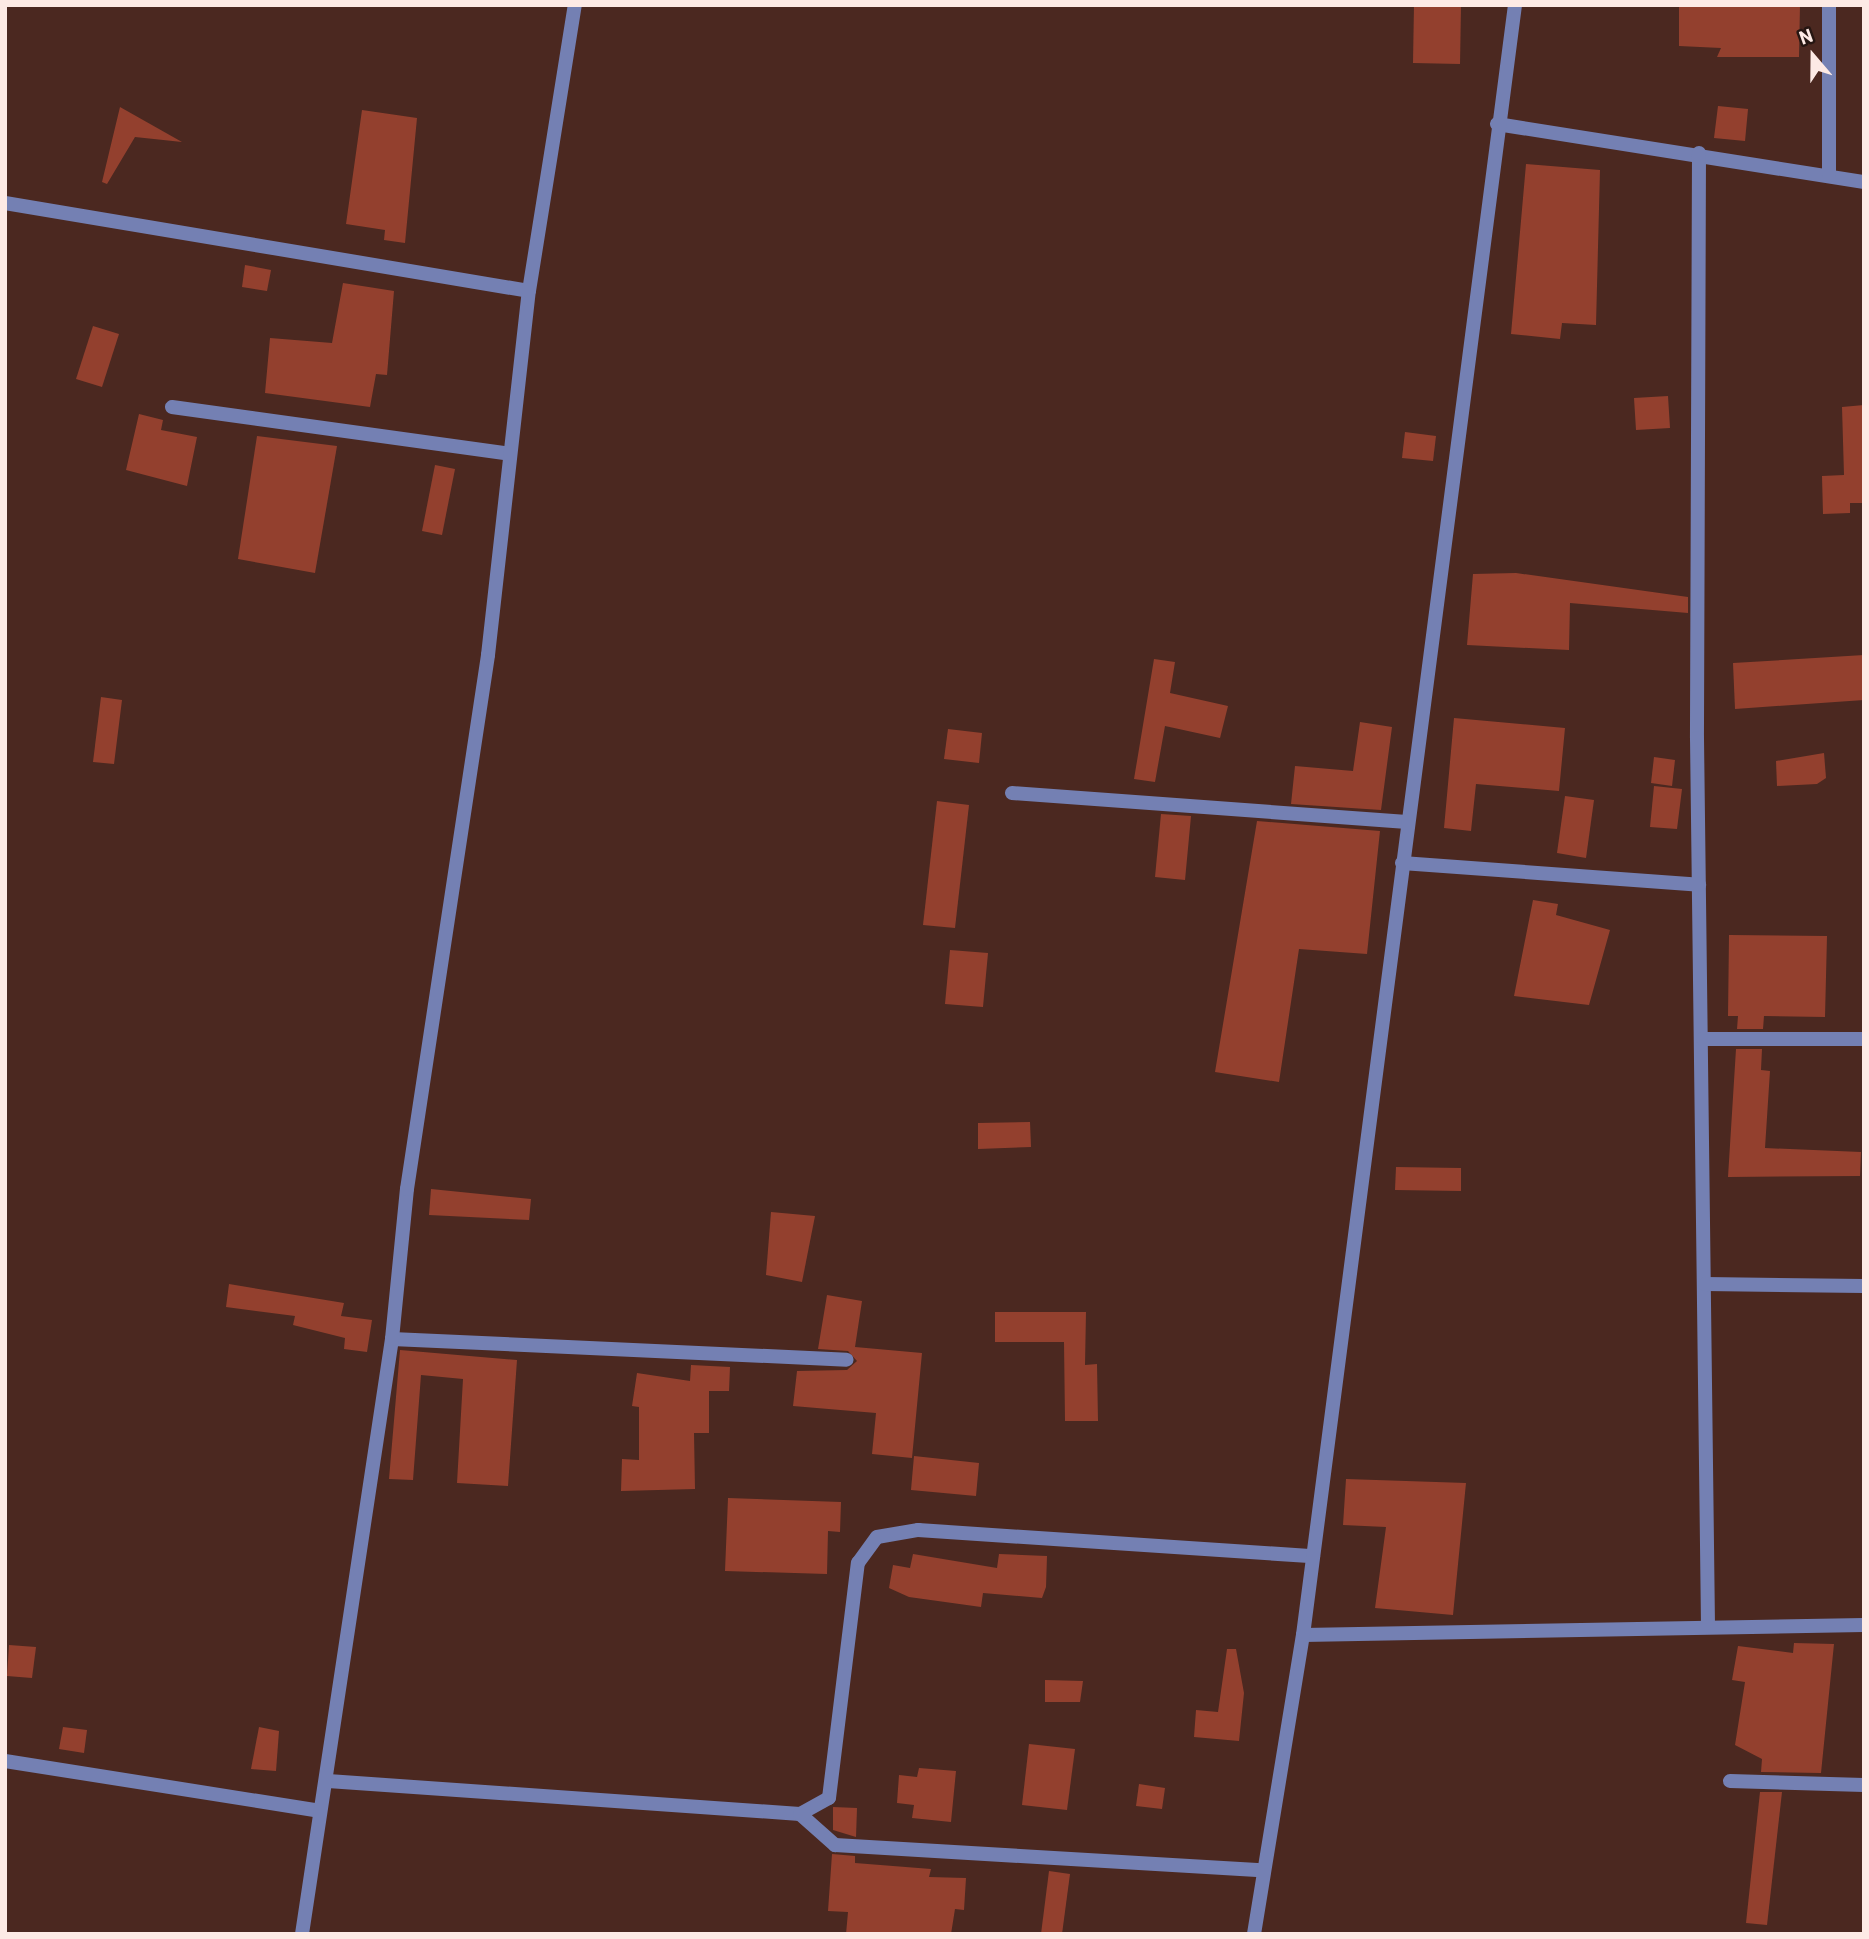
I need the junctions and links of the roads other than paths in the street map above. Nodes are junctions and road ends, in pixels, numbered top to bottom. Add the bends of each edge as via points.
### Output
1 (575, 5) edge
2 (1515, 5) edge
3 (1829, 5) edge
4 (1497, 124) junction
5 (1699, 153) junction
6 (1829, 175) junction
7 (1864, 182) edge
8 (5, 203) edge
9 (530, 291) junction
10 (172, 407) dead end
11 (510, 454) junction
12 (1012, 793) dead end
13 (1408, 822) junction
14 (1402, 863) junction
15 (1699, 885) junction
16 (1703, 1039) junction
17 (1864, 1039) edge
18 (1705, 1284) junction
19 (1864, 1286) edge
20 (392, 1339) junction
21 (847, 1360) dead end
22 (1313, 1556) junction
23 (1864, 1625) edge
24 (1708, 1627) junction
25 (1303, 1635) junction
26 (5, 1760) edge
27 (328, 1782) junction
28 (1730, 1782) dead end
29 (1864, 1785) edge
30 (319, 1811) junction
31 (800, 1814) junction
32 (1261, 1870) junction
33 (302, 1934) edge
34 (1254, 1934) edge

1 - 9 street
2 - 4 street
3 - 6 street
4 - 5 street
4 - 13 street
5 - 6 street
5 - 15 street
6 - 7 street
8 - 9 street
9 - 11 street
10 - 11 street
11 - 20 street via 488,655 407,1189
12 - 13 street
13 - 14 street
14 - 15 street
14 - 22 street
15 - 16 street
16 - 17 street
16 - 18 street
18 - 19 street
18 - 24 street
20 - 21 street
20 - 27 street
22 - 25 street
22 - 31 street via 918,1531 877,1537 858,1563 829,1798
23 - 24 street
24 - 25 street
25 - 32 street
26 - 30 street
27 - 30 street
27 - 31 street
28 - 29 street
30 - 33 street
31 - 32 street via 835,1845
32 - 34 street

